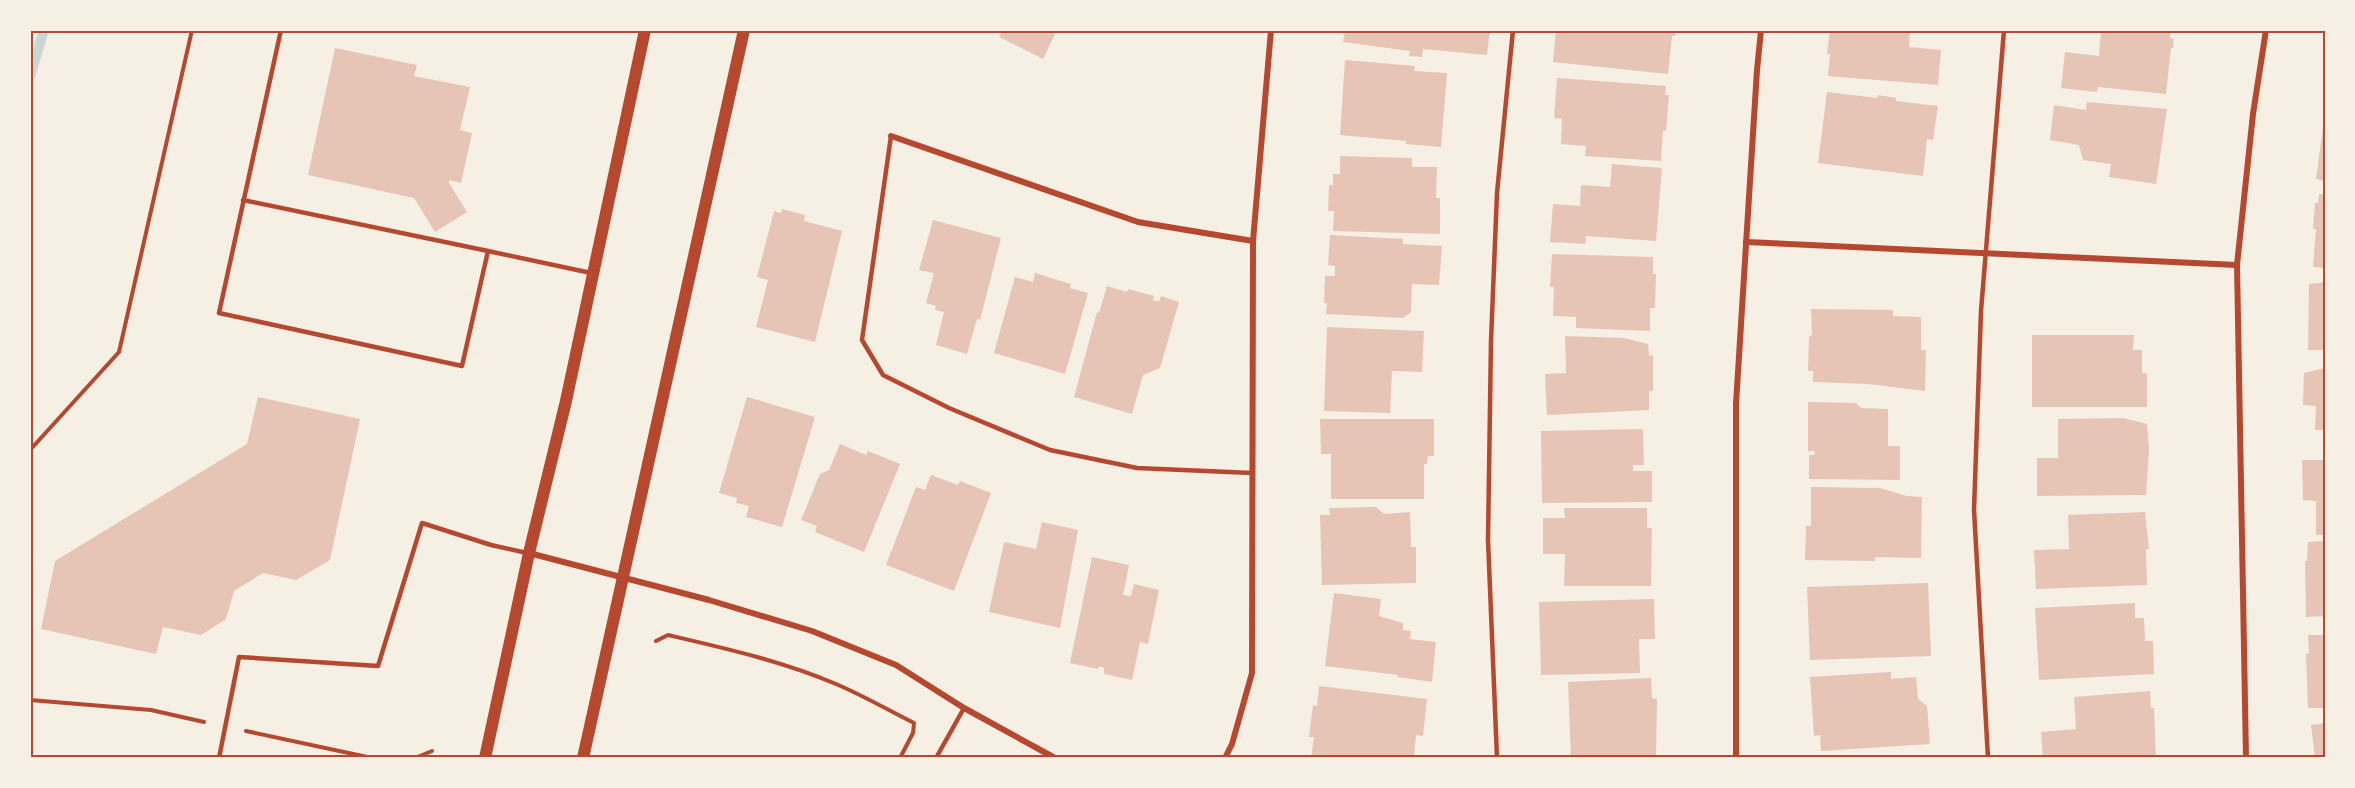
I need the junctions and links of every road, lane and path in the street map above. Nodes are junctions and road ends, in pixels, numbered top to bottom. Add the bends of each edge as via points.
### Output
1 (192, 30) edge
2 (281, 30) edge
3 (645, 30) edge
4 (744, 30) edge
5 (1271, 30) edge
6 (1513, 30) edge
7 (1761, 30) edge
8 (2004, 30) edge
9 (2266, 30) edge
10 (891, 136) joint
11 (243, 200) junction
12 (1253, 241) junction
13 (1746, 242) junction
14 (488, 250) junction
15 (1985, 253) junction
16 (2237, 265) junction
17 (593, 273) junction
18 (30, 450) edge
19 (1252, 473) junction
20 (529, 553) junction
21 (622, 577) junction
22 (656, 641) dead end
23 (964, 708) junction
24 (432, 751) dead end
25 (219, 758) edge
26 (416, 758) edge
27 (484, 758) edge
28 (583, 758) edge
29 (900, 758) edge
30 (936, 758) edge
31 (1055, 758) edge
32 (1225, 758) edge
33 (1497, 758) edge
34 (1736, 758) edge
35 (1988, 758) edge
36 (2246, 758) edge

1 - 18 path via 119,352
2 - 11 lane
3 - 17 main road
4 - 21 main road
5 - 12 street
6 - 33 lane via 1497,193 1491,353 1488,540
7 - 13 street
8 - 15 lane
9 - 16 street
10 - 12 street via 1138,222
10 - 19 lane via 862,340 883,375 949,408 1050,450 1137,468
11 - 14 lane
11 - 14 lane via 219,313 462,366
12 - 19 street
13 - 15 street
13 - 34 street via 1736,404
14 - 17 lane
15 - 16 street
15 - 35 lane via 1974,510
16 - 36 street
17 - 20 main road
19 - 32 street via 1252,673
20 - 21 street
20 - 25 lane via 422,523 378,666 239,657
20 - 27 main road
21 - 23 street via 812,631 896,665
21 - 28 main road
22 - 29 path via 668,634 719,646 852,691 914,723
23 - 30 lane
23 - 31 street
24 - 26 path

